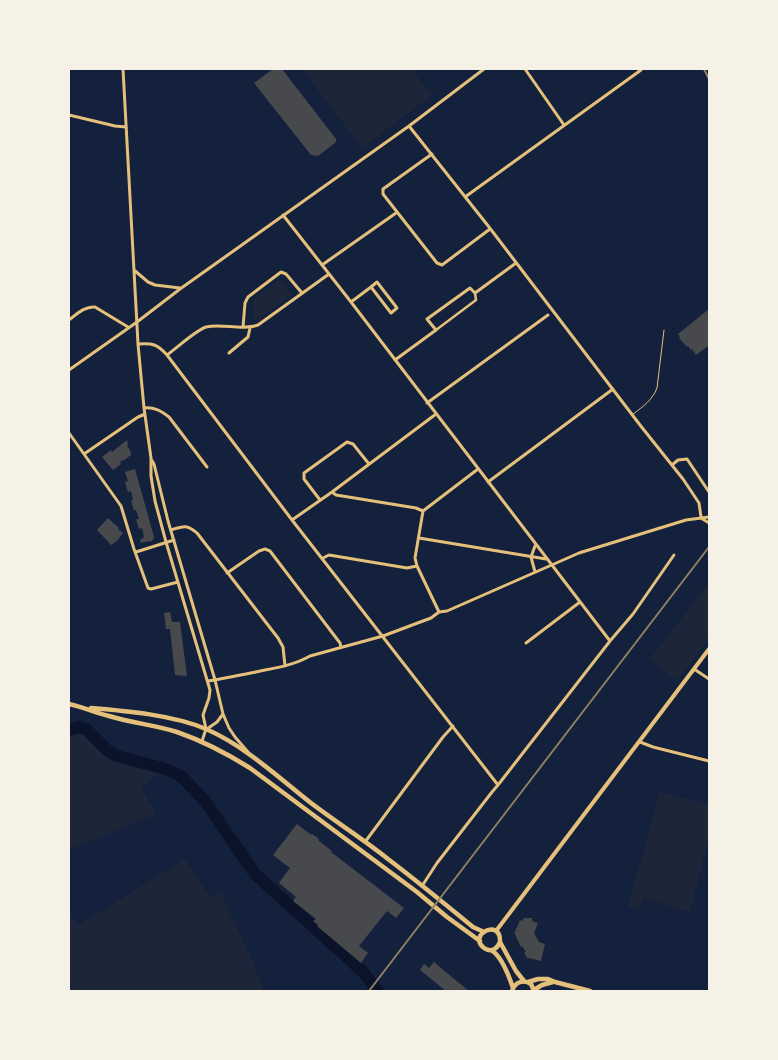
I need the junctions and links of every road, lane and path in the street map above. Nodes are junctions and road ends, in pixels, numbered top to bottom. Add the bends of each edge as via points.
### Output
1 (123, 69) edge
2 (484, 69) edge
3 (526, 69) edge
4 (641, 70) dead end
5 (69, 115) edge
6 (564, 125) junction
7 (409, 126) junction
8 (126, 127) junction
9 (432, 154) junction
10 (465, 196) junction
11 (396, 213) junction
12 (283, 215) junction
13 (490, 230) junction
14 (516, 263) junction
15 (322, 265) junction
16 (134, 270) junction
17 (329, 274) junction
18 (371, 287) junction
19 (180, 289) junction
20 (302, 293) junction
21 (475, 293) junction
22 (351, 302) junction
23 (548, 315) dead end
24 (69, 320) edge
25 (137, 322) junction
26 (243, 327) junction
27 (128, 328) junction
28 (250, 328) junction
29 (436, 330) junction
30 (664, 330) dead end
31 (138, 344) junction
32 (229, 353) dead end
33 (167, 355) junction
34 (395, 360) junction
35 (69, 370) edge
36 (613, 389) junction
37 (428, 403) junction
38 (144, 408) junction
39 (145, 414) junction
40 (436, 414) junction
41 (632, 415) junction
42 (69, 433) edge
43 (84, 454) junction
44 (151, 458) junction
45 (368, 464) junction
46 (672, 465) junction
47 (207, 467) dead end
48 (478, 469) junction
49 (488, 482) junction
50 (332, 492) junction
51 (709, 492) edge
52 (320, 500) junction
53 (423, 511) junction
54 (700, 517) junction
55 (709, 517) edge
56 (292, 520) junction
57 (709, 523) edge
58 (171, 530) junction
59 (418, 538) junction
60 (174, 540) junction
61 (166, 542) junction
62 (536, 545) junction
63 (136, 552) junction
64 (674, 555) dead end
65 (531, 557) junction
66 (323, 558) junction
67 (546, 559) junction
68 (552, 565) junction
69 (417, 566) junction
70 (535, 572) junction
71 (227, 573) junction
72 (178, 582) junction
73 (580, 602) junction
74 (440, 612) junction
75 (382, 636) junction
76 (610, 641) junction
77 (526, 643) dead end
78 (341, 648) junction
79 (709, 649) edge
80 (285, 666) junction
81 (694, 669) junction
82 (709, 679) edge
83 (208, 680) junction
84 (214, 680) junction
85 (69, 704) edge
86 (85, 708) junction
87 (223, 714) junction
88 (453, 726) junction
89 (206, 729) junction
90 (202, 741) junction
91 (640, 742) junction
92 (254, 758) junction
93 (709, 761) edge
94 (498, 785) junction
95 (365, 842) junction
96 (360, 849) junction
97 (422, 886) junction
98 (418, 892) junction
99 (496, 931) junction
100 (484, 932) junction
101 (480, 941) junction
102 (500, 942) junction
103 (491, 950) junction
104 (526, 982) junction
105 (555, 982) junction
106 (513, 990) edge
107 (534, 990) edge
108 (590, 991) edge

1 - 8 street
2 - 7 street
3 - 6 street
4 - 6 street
5 - 8 street
6 - 10 street
7 - 9 street
7 - 12 street
8 - 16 street
9 - 10 street
9 - 11 street via 383,189
10 - 13 street
11 - 13 street via 442,265
11 - 15 street
12 - 15 street
12 - 19 street
13 - 14 street
14 - 21 street
14 - 36 street
15 - 17 street
16 - 19 street via 155,285
16 - 25 street
17 - 20 street
17 - 22 street
18 - 18 street via 391,313 397,308 378,282
18 - 22 street
19 - 25 street
20 - 26 street via 281,272 248,297
20 - 28 street
21 - 29 street via 476,300
21 - 29 street via 470,288 428,320
22 - 34 street
23 - 37 street
24 - 27 street via 90,306
25 - 27 street
25 - 31 street
26 - 28 street
26 - 33 street via 201,329
27 - 35 street
28 - 32 street via 248,337
29 - 34 street
30 - 41 lane via 654,396
31 - 33 street via 155,344
31 - 38 street
33 - 56 street
34 - 37 street
36 - 41 street
36 - 49 street
37 - 40 street
38 - 39 street
38 - 47 street via 157,409 169,417
39 - 43 street
39 - 44 street
40 - 45 street
40 - 48 street
41 - 46 street
42 - 43 street
43 - 63 street via 121,506
44 - 58 street
44 - 61 street via 155,501
45 - 50 street
45 - 52 street via 348,442 304,473 304,479
46 - 51 street via 678,460 687,460
46 - 54 street via 699,503
48 - 49 street
48 - 53 street
49 - 62 street
50 - 52 street
50 - 53 street
52 - 56 street
53 - 59 street
54 - 55 street
54 - 57 street
54 - 68 street via 579,553
56 - 66 street
58 - 60 street
58 - 71 street via 190,527
59 - 65 street
59 - 69 street
60 - 61 street
60 - 84 street
61 - 63 street
61 - 72 street
62 - 65 street
62 - 67 street
63 - 72 street via 148,588
64 - 76 street
65 - 67 street
65 - 70 street
66 - 69 street via 329,555 407,568
66 - 75 street
67 - 68 street
68 - 70 street
68 - 73 street
69 - 74 street
70 - 74 street
71 - 78 street via 259,550 270,551
71 - 80 street via 278,638 283,647
72 - 83 street
73 - 76 street
73 - 77 street
74 - 75 street
75 - 78 street
75 - 88 street
76 - 94 street
78 - 80 street
79 - 81 street
80 - 84 street
81 - 82 street
81 - 91 street
83 - 84 street
83 - 89 street via 209,698 203,715
84 - 87 street
85 - 86 main road
86 - 89 main road via 158,716
86 - 90 main road
87 - 89 street
87 - 92 street via 235,737
88 - 94 street
88 - 95 street
89 - 90 street
89 - 92 main road
90 - 96 main road via 250,768
91 - 93 street
91 - 99 street
92 - 95 main road
94 - 97 street
95 - 96 main road
95 - 97 main road
96 - 98 main road
97 - 98 main road
97 - 100 main road
98 - 101 main road
99 - 100 main road
99 - 102 main road
100 - 101 main road
101 - 103 main road via 485,949
102 - 103 main road
102 - 104 main road
103 - 106 main road via 496,953
104 - 105 main road via 543,978
104 - 106 main road via 518,983
104 - 107 main road
105 - 107 main road
105 - 108 main road

